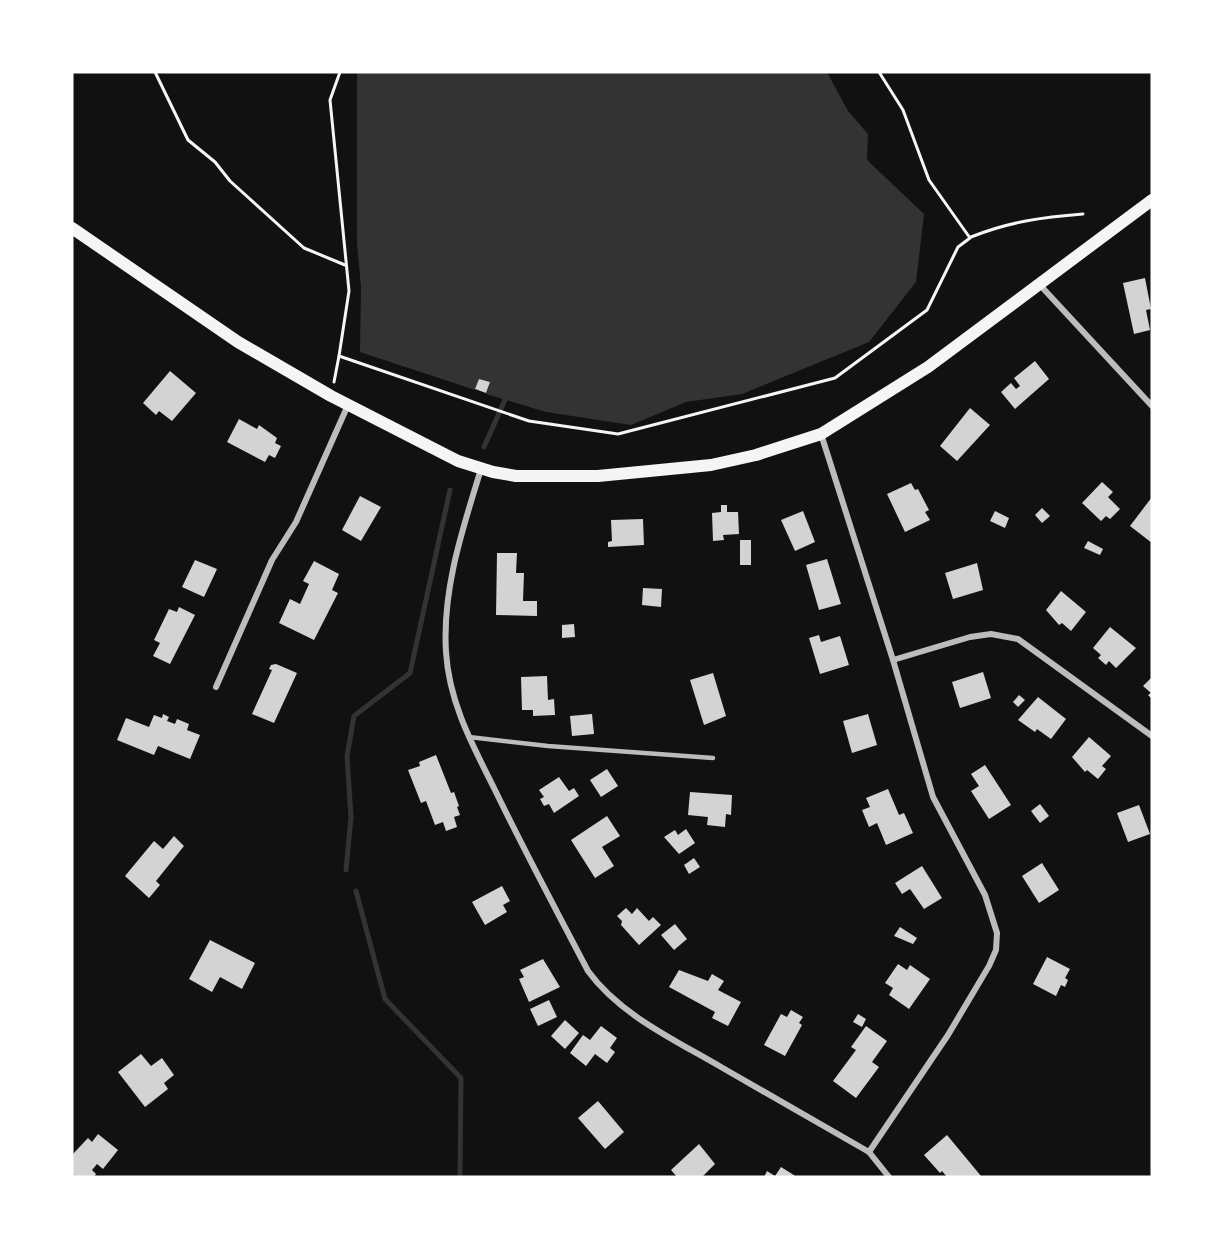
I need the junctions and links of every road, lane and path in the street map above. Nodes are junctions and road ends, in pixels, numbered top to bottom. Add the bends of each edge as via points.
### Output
1 (155, 72) edge
2 (339, 72) edge
3 (879, 72) edge
4 (1152, 200) edge
5 (1083, 214) dead end
6 (72, 228) edge
7 (970, 238) junction
8 (345, 265) junction
9 (1038, 284) junction
10 (339, 356) junction
11 (331, 396) junction
12 (348, 405) junction
13 (1152, 406) edge
14 (821, 434) junction
15 (481, 469) junction
16 (893, 660) junction
17 (216, 687) dead end
18 (1152, 736) edge
19 (469, 737) junction
20 (713, 758) dead end
21 (869, 1152) junction
22 (889, 1177) edge

1 - 8 path via 188,140 304,248
2 - 8 path via 330,100
3 - 7 path via 903,110 929,180
4 - 9 main road
5 - 7 path via 1002,224
6 - 11 main road via 238,342
7 - 10 path via 958,246 927,309 835,378 618,434 529,421
8 - 10 path via 349,291
9 - 13 street
9 - 14 main road via 928,367
10 - 11 path
11 - 12 main road
12 - 15 main road
12 - 17 street via 296,522 272,560
14 - 15 main road via 756,455 673,470 538,477
14 - 16 street
15 - 19 street via 454,557 445,649 453,697
16 - 18 street via 970,637 991,634 1018,639
16 - 21 street via 933,796 984,896 998,933 989,966
19 - 20 lane
19 - 21 street via 518,838 600,987 685,1046
21 - 22 street

